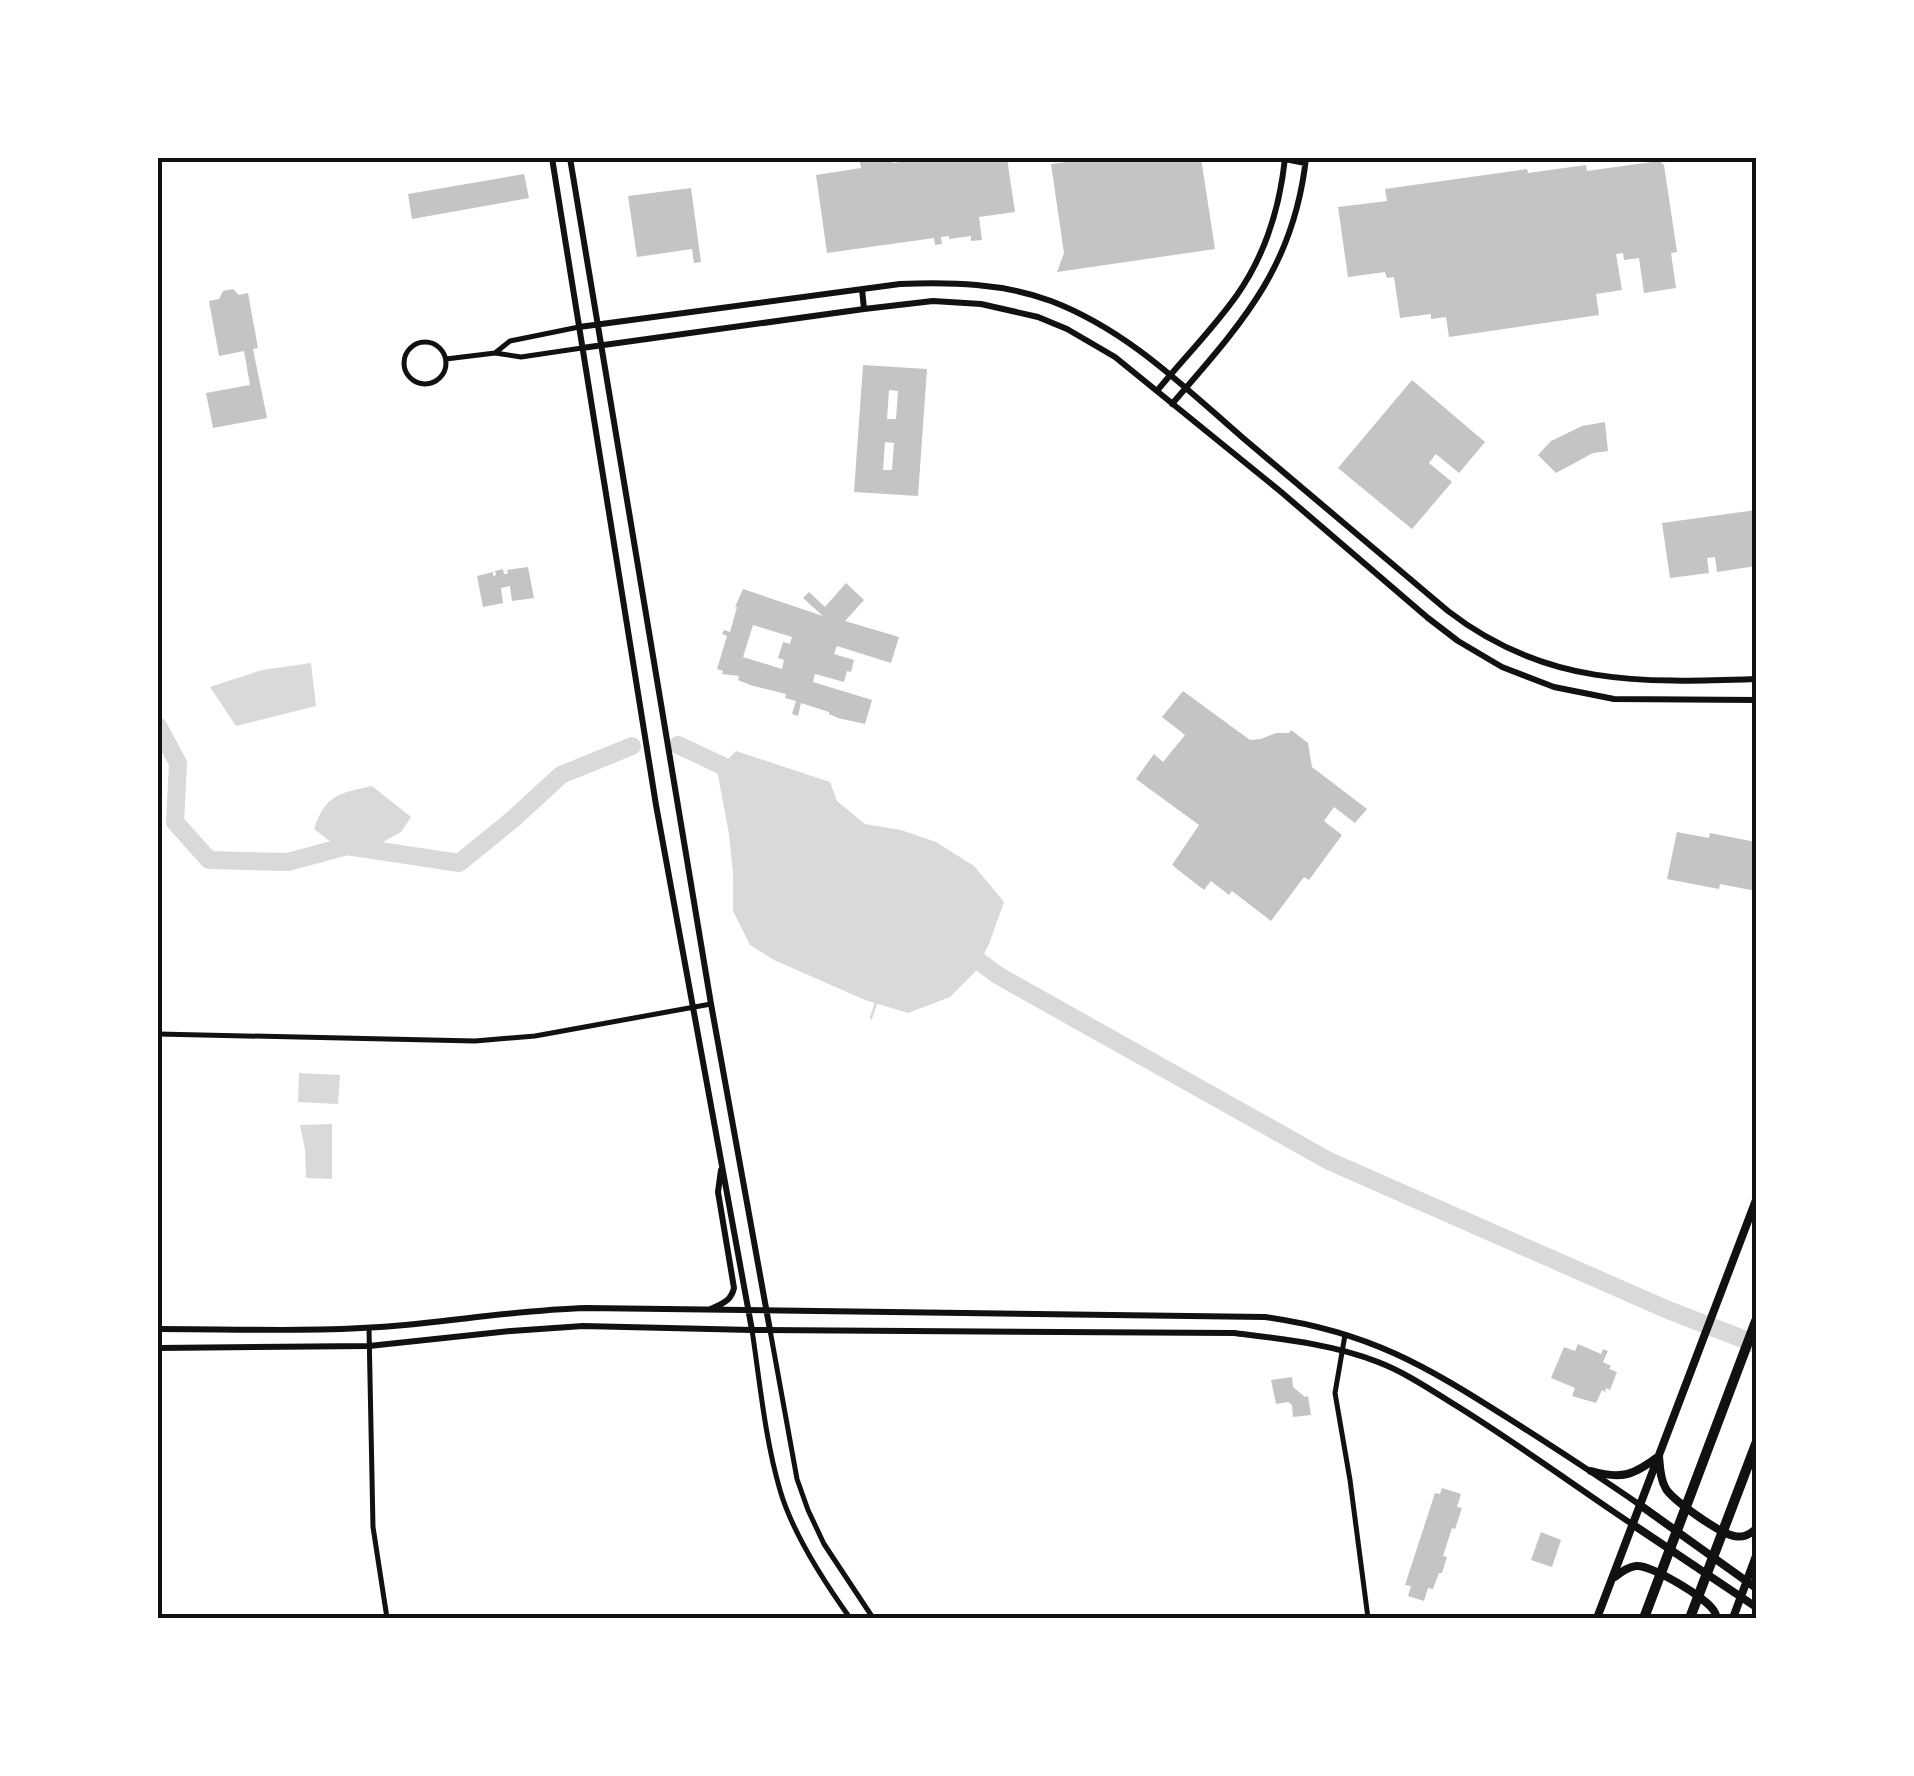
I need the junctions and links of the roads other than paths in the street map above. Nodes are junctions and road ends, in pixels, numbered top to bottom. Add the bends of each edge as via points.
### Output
1 (552, 158) edge
2 (570, 158) edge
3 (1285, 158) edge
4 (1306, 160) edge
5 (862, 289) junction
6 (864, 308) junction
7 (598, 325) junction
8 (579, 327) junction
9 (602, 345) junction
10 (582, 348) junction
11 (495, 353) junction
12 (446, 360) junction
13 (1171, 375) junction
14 (1186, 388) junction
15 (1158, 391) junction
16 (1172, 404) junction
17 (1407, 576) junction
18 (1390, 585) junction
19 (1399, 592) junction
20 (1756, 679) edge
21 (1638, 681) junction
22 (1638, 700) junction
23 (1756, 700) edge
24 (711, 1004) junction
25 (692, 1007) junction
26 (158, 1034) edge
27 (722, 1159) junction
28 (1756, 1200) edge
29 (709, 1309) junction
30 (767, 1310) junction
31 (748, 1311) junction
32 (1067, 1314) junction
33 (1756, 1321) edge
34 (368, 1328) junction
35 (158, 1330) edge
36 (752, 1330) junction
37 (770, 1330) junction
38 (1059, 1332) junction
39 (1345, 1333) junction
40 (369, 1346) junction
41 (158, 1348) edge
42 (1342, 1350) junction
43 (1756, 1444) edge
44 (1659, 1456) junction
45 (1591, 1471) junction
46 (1640, 1506) junction
47 (1632, 1524) junction
48 (1756, 1529) edge
49 (1756, 1556) edge
50 (1611, 1581) junction
51 (1747, 1582) junction
52 (1756, 1588) edge
53 (1742, 1597) junction
54 (1756, 1607) edge
55 (387, 1618) edge
56 (850, 1618) edge
57 (873, 1618) edge
58 (1368, 1618) edge
59 (1597, 1618) edge
60 (1644, 1618) edge
61 (1690, 1618) edge
62 (1717, 1618) edge
63 (1733, 1618) edge

1 - 8 street
2 - 7 street
3 - 4 street
3 - 13 street via 1274,216 1248,276
4 - 14 street via 1291,228 1271,275 1250,312
5 - 6 street
5 - 7 street
5 - 13 street via 948,282 1024,292 1110,329
6 - 9 street
6 - 15 street via 957,302 1024,313 1092,342
7 - 8 street
7 - 9 street
8 - 10 street
8 - 11 street via 510,341
9 - 10 street
9 - 24 street
10 - 11 street via 521,357
10 - 25 street
11 - 12 street
12 - 12 street via 436,344 423,342 404,363 412,379 429,383 440,377
13 - 14 street
13 - 15 street
14 - 16 street
14 - 17 street
15 - 16 street
16 - 18 street
17 - 18 street
17 - 19 street
17 - 21 street via 1468,626 1519,653 1580,674
18 - 19 street
19 - 22 street via 1502,667 1554,688
20 - 21 street
21 - 22 street
22 - 23 street
24 - 25 street
24 - 30 street
25 - 26 street via 475,1041
25 - 27 street
27 - 29 street via 718,1192 734,1288 727,1302
27 - 31 street
28 - 44 main road
29 - 31 street
29 - 34 street via 542,1310
30 - 31 street
30 - 32 street
30 - 37 street
31 - 36 street
32 - 38 street
32 - 39 street via 1266,1317
33 - 60 highway
34 - 35 street
34 - 40 street
36 - 37 street
36 - 40 street via 584,1326
36 - 56 street via 781,1494
37 - 38 street
37 - 57 street via 802,1495 824,1544
38 - 42 street via 1234,1333
39 - 42 street
39 - 45 street via 1420,1364
40 - 41 street
40 - 55 street via 372,1527
42 - 47 street via 1419,1383
42 - 58 street via 1335,1393
43 - 61 highway
44 - 45 main road via 1624,1476
44 - 46 main road
44 - 48 main road via 1662,1482 1676,1501 1728,1535
45 - 46 street
46 - 47 main road
46 - 51 main road
47 - 50 main road
47 - 53 main road
49 - 51 main road
50 - 59 main road
50 - 62 main road via 1623,1570 1648,1566 1704,1600
51 - 52 main road
51 - 53 main road
53 - 54 main road
53 - 63 main road

